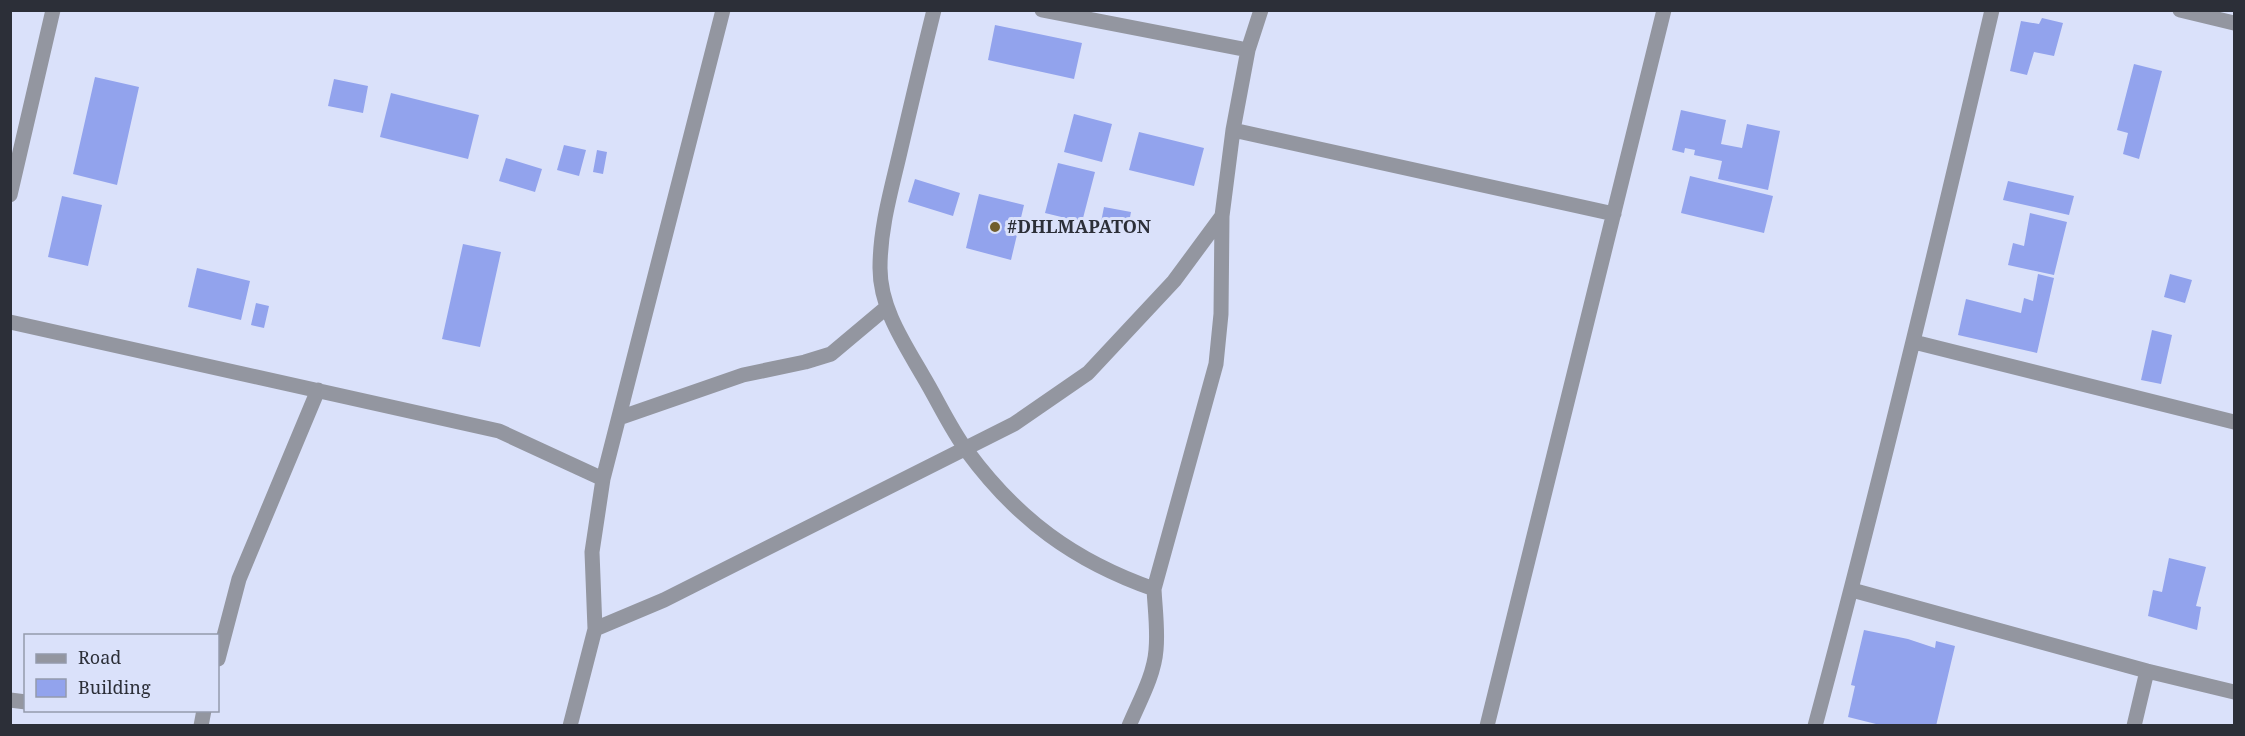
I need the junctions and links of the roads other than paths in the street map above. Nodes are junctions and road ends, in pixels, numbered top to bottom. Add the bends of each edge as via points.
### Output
1 (53, 10) edge
2 (723, 10) edge
3 (934, 10) edge
4 (1042, 10) edge
5 (1262, 10) edge
6 (1664, 10) edge
7 (1992, 10) edge
8 (2180, 10) edge
9 (2235, 23) edge
10 (1248, 50) junction
11 (1233, 130) junction
12 (10, 195) edge
13 (1614, 214) junction
14 (1222, 216) junction
15 (887, 307) junction
16 (10, 322) edge
17 (1914, 342) junction
18 (318, 390) junction
19 (619, 418) junction
20 (2235, 422) edge
21 (966, 449) junction
22 (603, 479) junction
23 (1154, 589) junction
24 (1852, 590) junction
25 (595, 629) junction
26 (219, 655) edge
27 (2147, 671) junction
28 (2235, 692) edge
29 (570, 726) edge
30 (1129, 726) edge
31 (1487, 726) edge
32 (1815, 726) edge
33 (2134, 726) edge

1 - 12 street
2 - 19 street
3 - 15 street via 881,230 880,271
4 - 10 street
5 - 10 street
6 - 13 street
7 - 17 street
8 - 9 street
10 - 11 street
11 - 13 street
11 - 14 street
13 - 31 street
14 - 21 street via 1174,281 1088,373 1014,424
14 - 23 street via 1216,364
15 - 19 street via 831,354 742,375
15 - 21 street
16 - 18 street
17 - 20 street
17 - 24 street
18 - 22 street via 499,431
18 - 26 street via 239,579
19 - 22 street
21 - 23 street via 1010,503 1033,524 1078,555
21 - 25 street via 664,600
22 - 25 street via 592,552
23 - 30 street via 1156,652 1150,678
24 - 27 street
24 - 32 street
25 - 29 street
27 - 28 street
27 - 33 street

